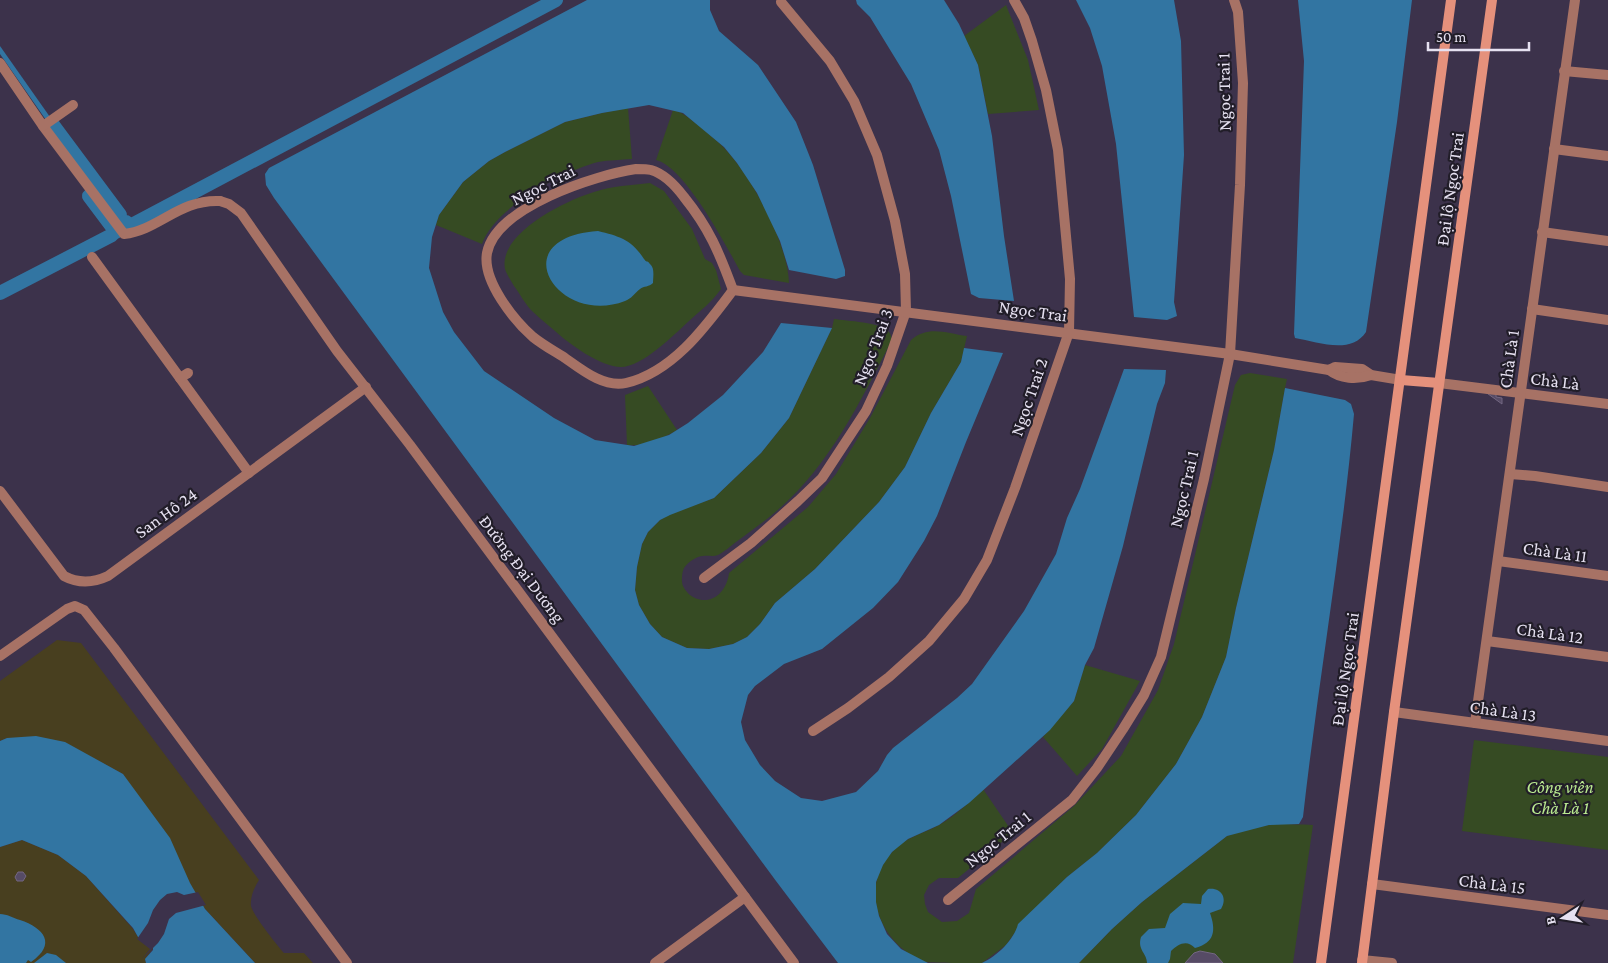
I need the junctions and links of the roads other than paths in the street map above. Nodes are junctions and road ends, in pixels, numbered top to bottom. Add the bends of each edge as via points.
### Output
1 (1014, 0) edge
2 (1234, 0) edge
3 (1451, 0) edge
4 (1492, 0) edge
5 (1575, 0) edge
6 (781, 2) dead end
7 (0, 62) edge
8 (1564, 71) junction
9 (1608, 75) edge
10 (73, 105) dead end
11 (43, 126) junction
12 (1554, 149) junction
13 (1608, 156) edge
14 (1542, 232) junction
15 (1608, 241) edge
16 (92, 257) dead end
17 (733, 290) junction
18 (1532, 309) junction
19 (906, 311) junction
20 (1608, 320) edge
21 (1068, 332) junction
22 (1230, 354) junction
23 (1401, 380) junction
24 (1439, 383) junction
25 (366, 387) junction
26 (1520, 393) junction
27 (1608, 404) edge
28 (249, 473) junction
29 (1510, 474) junction
30 (1608, 487) edge
31 (0, 491) edge
32 (1498, 561) junction
33 (1608, 576) edge
34 (704, 578) dead end
35 (1487, 641) junction
36 (0, 656) edge
37 (1608, 657) edge
38 (1394, 712) junction
39 (1476, 723) junction
40 (813, 731) dead end
41 (1608, 741) edge
42 (1372, 884) junction
43 (745, 897) junction
44 (948, 900) dead end
45 (1608, 915) edge
46 (658, 962) edge
47 (1362, 962) edge
48 (347, 963) edge
49 (794, 963) edge
50 (1321, 963) edge
51 (1392, 963) edge

1 - 21 street, Ngọc Trai 2 via 1026,24 1039,65 1058,150 1070,279
2 - 22 street, Ngọc Trai 1 via 1238,12 1243,83
3 - 23 main road, Đại lộ Ngọc Trai
4 - 24 main road, Đại lộ Ngọc Trai
5 - 8 street, Chà Là 1
6 - 19 street, Ngọc Trai 3 via 830,61 854,101 878,155 906,274
7 - 11 street
8 - 9 street
8 - 12 street, Chà Là 1
10 - 11 street
11 - 25 street, Đường Đại Dương via 124,234 135,233 185,207 212,201 229,204 241,213
12 - 13 street
12 - 14 street, Chà Là 1
14 - 15 street
14 - 18 street, Chà Là 1
16 - 28 street via 142,317
17 - 17 street, Ngọc Trai via 720,254 701,218 676,186 650,169 614,172 551,195 502,227 487,253 487,267 494,289 532,336 582,370 614,384 635,380 675,356 711,320
17 - 19 street, Ngọc Trai
18 - 20 street
18 - 26 street, Chà Là 1
19 - 21 street, Ngọc Trai
19 - 34 street, Ngọc Trai 3 via 887,366 866,411 822,478 751,543
21 - 22 street, Ngọc Trai
21 - 40 street, Ngọc Trai 2 via 987,560 964,599 929,641 889,677
22 - 23 street, Ngọc Trai via 1329,370 1336,376 1362,379 1371,375
22 - 44 street, Ngọc Trai 1 via 1161,657 1144,695 1097,768 1072,800
23 - 24 main road
23 - 50 main road, Đại lộ Ngọc Trai
24 - 26 street, Chà Là
24 - 38 main road, Đại lộ Ngọc Trai
25 - 28 street, San Hô 24
25 - 43 street, Đường Đại Dương
26 - 27 street, Chà Là
26 - 29 street, Chà Là 1
28 - 31 street, San Hô 24 via 108,576 90,582 64,576
29 - 30 street
29 - 32 street, Chà Là 1
32 - 33 street, Chà Là 11
32 - 35 street, Chà Là 1
35 - 37 street, Chà Là 12
35 - 39 street, Chà Là 1
36 - 48 street via 67,609 75,606 84,610
38 - 39 street, Chà Là 13
38 - 42 main road, Đại lộ Ngọc Trai
39 - 41 street, Chà Là 13
42 - 45 street, Chà Là 15
42 - 47 main road, Đại lộ Ngọc Trai
43 - 46 street
43 - 49 street, Đường Đại Dương
47 - 51 street

